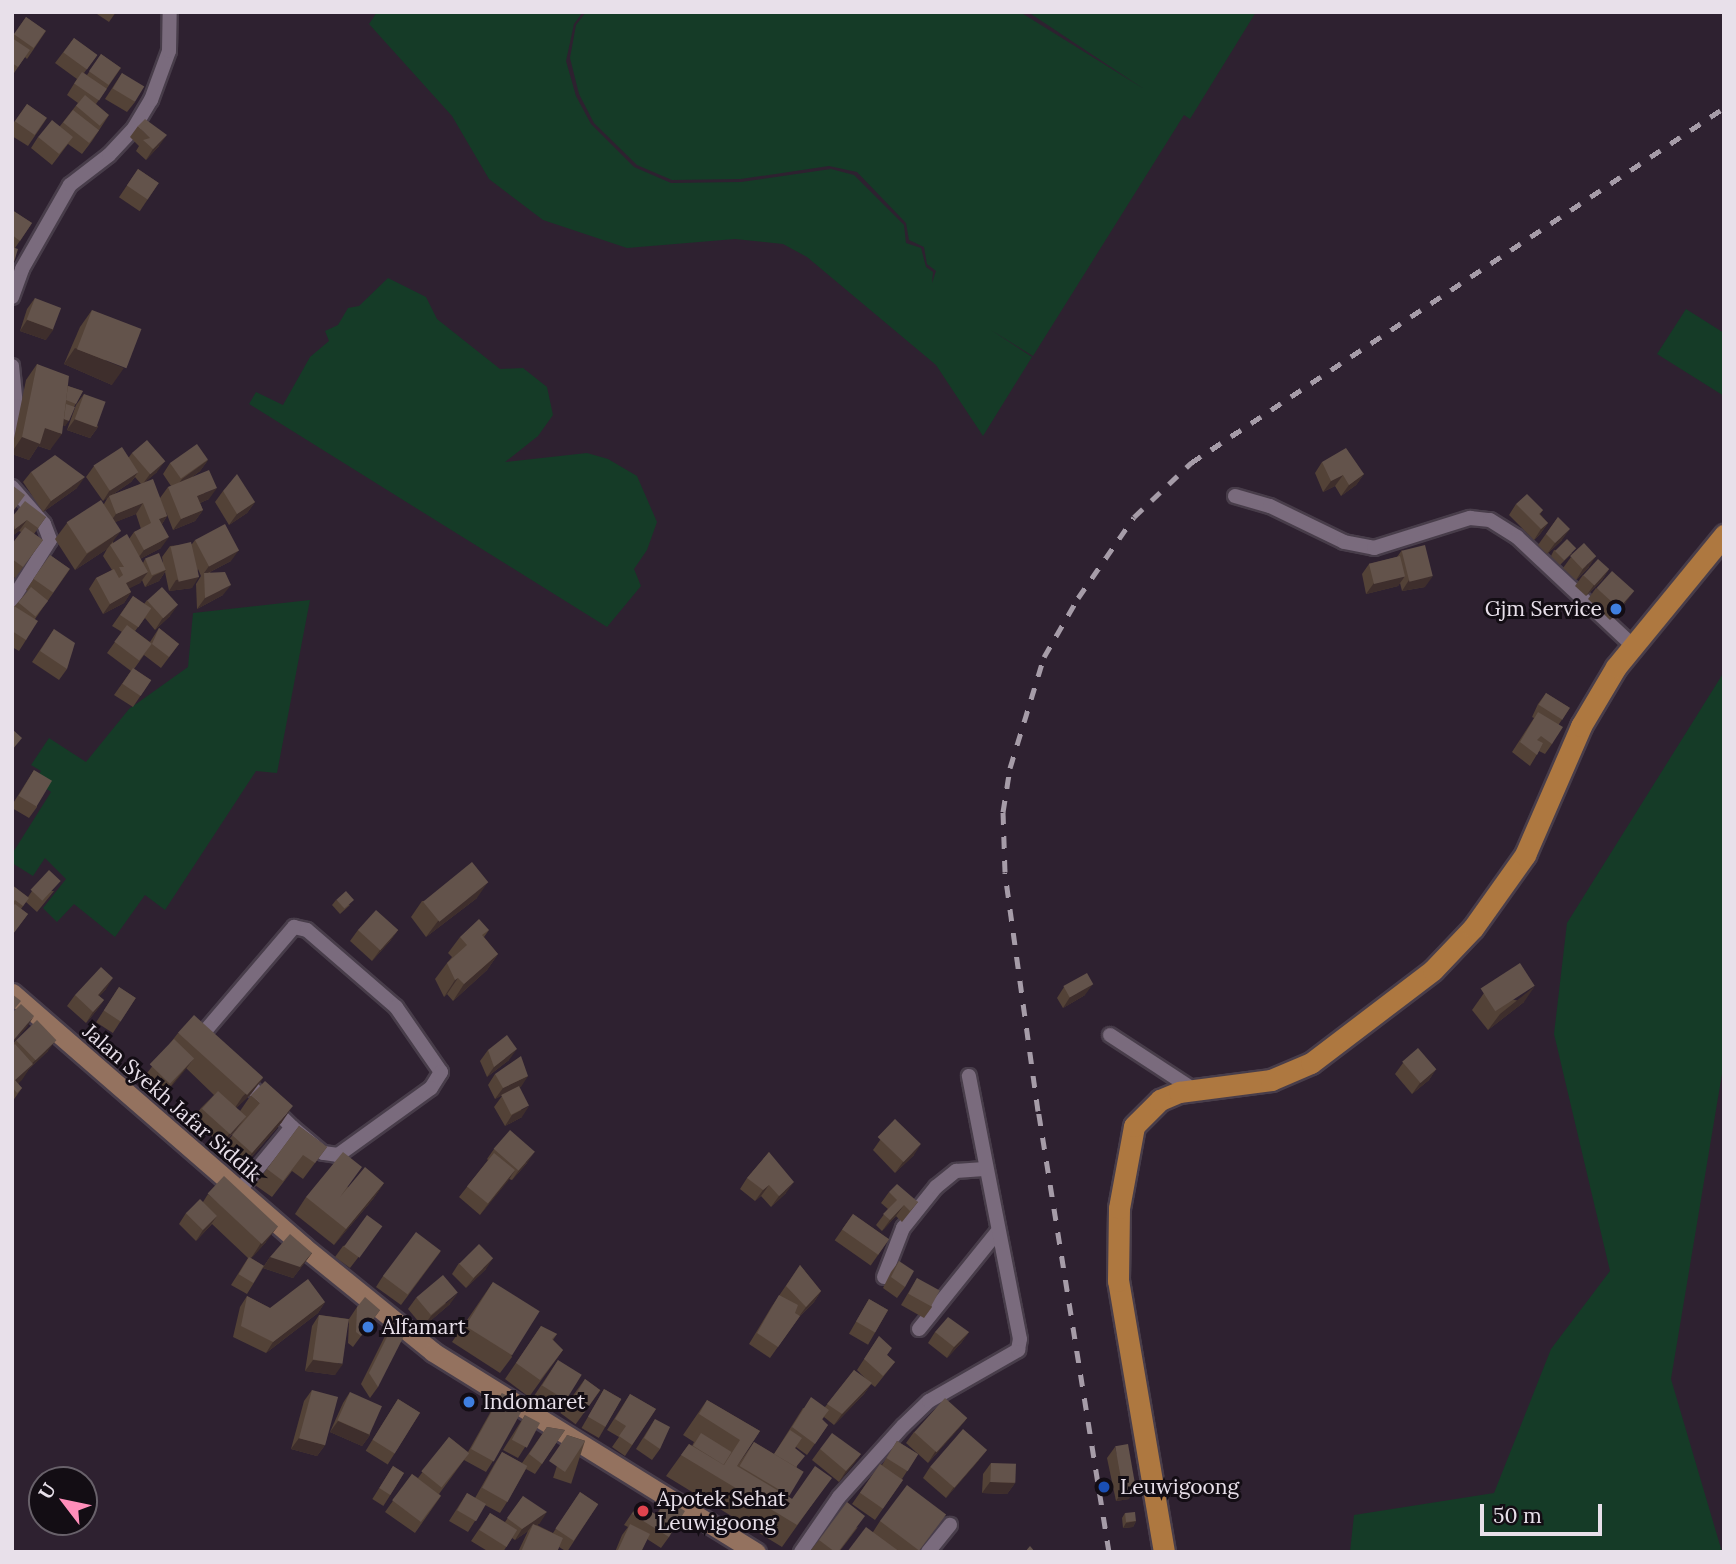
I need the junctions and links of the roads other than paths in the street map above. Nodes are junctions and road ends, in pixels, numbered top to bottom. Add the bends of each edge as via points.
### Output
1 (170, 12) edge
2 (12, 297) edge
3 (12, 366) edge
4 (12, 433) edge
5 (12, 487) edge
6 (1235, 496) dead end
7 (1724, 535) edge
8 (12, 600) edge
9 (1632, 645) junction
10 (12, 993) edge
11 (1110, 1035) dead end
12 (969, 1076) dead end
13 (1191, 1087) junction
14 (292, 1128) junction
15 (984, 1170) junction
16 (239, 1191) junction
17 (998, 1231) junction
18 (884, 1277) dead end
19 (919, 1329) dead end
20 (950, 1525) dead end
21 (756, 1552) edge
22 (801, 1552) edge
23 (928, 1552) edge
24 (1164, 1552) edge

1 - 2 street via 169,51 151,100 117,146 70,185 22,268
3 - 4 street via 16,406
5 - 8 street via 44,524 50,540
6 - 9 street via 1270,506 1344,542 1374,548 1470,518 1490,520 1517,537
7 - 9 main road
9 - 13 main road via 1581,726 1525,855 1472,928 1433,970 1311,1063 1246,1086
10 - 16 main road, Jalan Syekh Jafar Siddik
11 - 13 street
12 - 15 street
13 - 24 main road via 1160,1100 1133,1126 1116,1240 1118,1281
14 - 14 street via 324,1153 338,1155 431,1088 441,1072 396,1007 307,930 294,927 200,1037
14 - 16 street
15 - 17 street
15 - 18 street via 956,1171 936,1187 903,1228
16 - 21 main road, Jalan Syekh Jafar Siddik via 433,1352
17 - 19 street
17 - 22 street via 1020,1339 1018,1350 990,1370 943,1392 912,1417 839,1497
20 - 23 street

